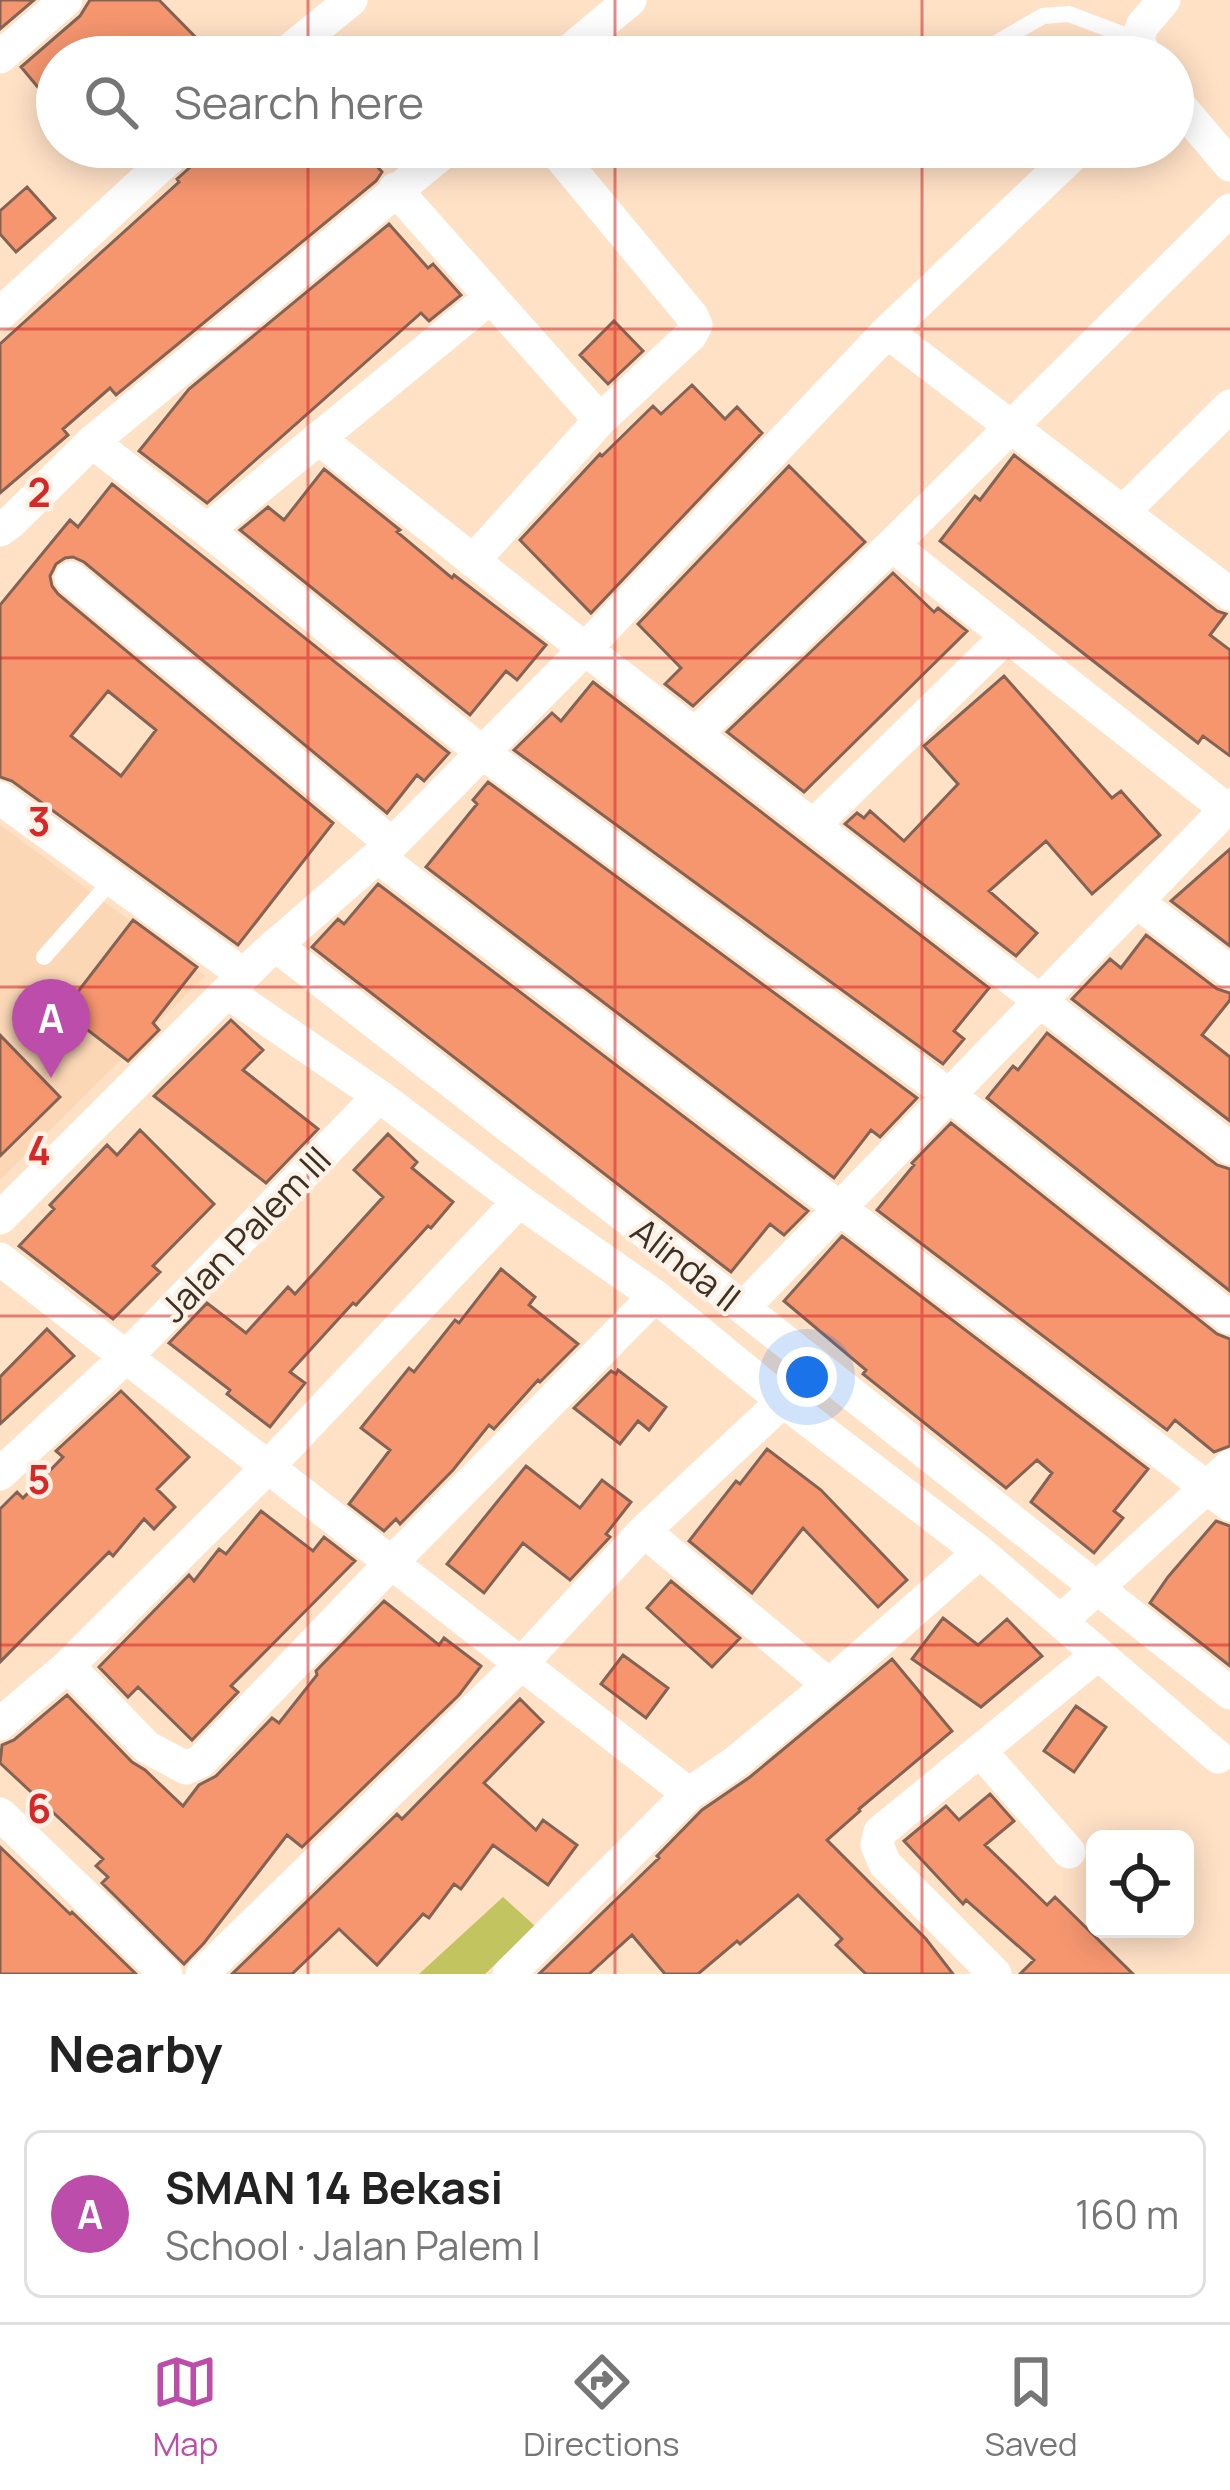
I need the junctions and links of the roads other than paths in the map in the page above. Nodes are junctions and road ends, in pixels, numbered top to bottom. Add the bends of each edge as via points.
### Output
1 (66, 0) edge
2 (350, 0) edge
3 (630, 0) edge
4 (1164, 0) edge
5 (306, 36) edge
6 (587, 36) edge
7 (1008, 36) edge
8 (1117, 36) edge
9 (1142, 36) edge
10 (0, 57) edge
11 (1194, 123) edge
12 (1230, 165) edge
13 (157, 168) edge
14 (422, 168) edge
15 (569, 168) edge
16 (1060, 168) edge
17 (395, 189) junction
18 (1230, 210) edge
19 (7, 293) edge
20 (491, 297) junction
21 (887, 332) junction
22 (1230, 406) edge
23 (600, 420) junction
24 (1010, 426) junction
25 (318, 438) junction
26 (92, 442) junction
27 (1123, 512) junction
28 (0, 530) edge
29 (207, 530) junction
30 (892, 545) junction
31 (473, 560) junction
32 (70, 578) dead end
33 (1230, 594) edge
34 (1007, 636) junction
35 (585, 649) junction
36 (695, 734) junction
37 (483, 753) junction
38 (0, 798) edge
39 (1228, 807) edge
40 (814, 826) junction
41 (385, 850) junction
42 (112, 880) junction
43 (1137, 902) junction
44 (275, 946) junction
45 (44, 957) dead end
46 (1230, 972) edge
47 (227, 992) junction
48 (1039, 999) junction
49 (948, 1094) junction
50 (372, 1103) junction
51 (1230, 1148) edge
52 (519, 1201) junction
53 (839, 1210) junction
54 (0, 1218) edge
55 (0, 1259) edge
56 (655, 1296) junction
57 (743, 1308) junction
58 (1230, 1318) edge
59 (125, 1358) junction
60 (783, 1401) junction
61 (267, 1468) junction
62 (0, 1474) edge
63 (1223, 1486) edge
64 (644, 1531) junction
65 (980, 1552) junction
66 (391, 1563) junction
67 (1096, 1586) junction
68 (1062, 1620) junction
69 (1097, 1655) junction
70 (521, 1664) junction
71 (68, 1666) junction
72 (830, 1685) junction
73 (1230, 1693) edge
74 (0, 1724) edge
75 (980, 1752) junction
76 (1218, 1757) dead end
77 (689, 1794) junction
78 (0, 1814) edge
79 (1069, 1852) dead end
80 (166, 1974) edge
81 (202, 1974) edge
82 (508, 1974) edge
83 (995, 1974) edge

1 - 10 street
2 - 5 street
3 - 6 street
4 - 9 street
7 - 8 lane via 1043,16 1070,14
11 - 12 street
13 - 19 street
14 - 17 street
15 - 23 street via 696,325
16 - 21 street
17 - 20 street
17 - 26 street
18 - 24 street
20 - 23 street
20 - 25 street
21 - 24 street
21 - 35 street
22 - 27 street
23 - 31 street
24 - 27 street
24 - 30 street
25 - 29 street
25 - 31 street
26 - 28 street
26 - 29 street
27 - 33 street
29 - 37 street
30 - 34 street
30 - 36 street
31 - 35 street
32 - 41 street
34 - 39 street
34 - 40 street
35 - 36 street
35 - 37 street
36 - 40 street
37 - 41 street
37 - 49 street
38 - 42 street
39 - 43 street
40 - 48 street
41 - 44 street
41 - 53 street
42 - 45 lane
42 - 47 street
43 - 46 street
43 - 48 street
44 - 47 street
44 - 57 street, Alinda II
47 - 50 street
47 - 54 street
48 - 49 street
48 - 51 street
49 - 53 street
49 - 58 street
50 - 52 street
50 - 59 street, Jalan Palem III
52 - 56 street
52 - 61 street
53 - 57 street
53 - 63 street
55 - 59 street
56 - 60 street
56 - 66 street
57 - 67 street, Alinda II
59 - 61 street
59 - 62 street, Jalan Palem III
60 - 64 street
60 - 65 street
61 - 66 street
61 - 71 street
63 - 67 street
64 - 70 street
64 - 72 street
65 - 68 street
65 - 72 street
66 - 70 street
66 - 71 street via 187,1768 147,1747
67 - 68 street
67 - 73 street, Alinda II
68 - 69 street
69 - 75 street
69 - 76 street
70 - 77 street
70 - 81 street
71 - 74 street
72 - 77 street
75 - 79 street
75 - 83 street via 880,1832 878,1845 885,1864
77 - 82 street
78 - 80 street

